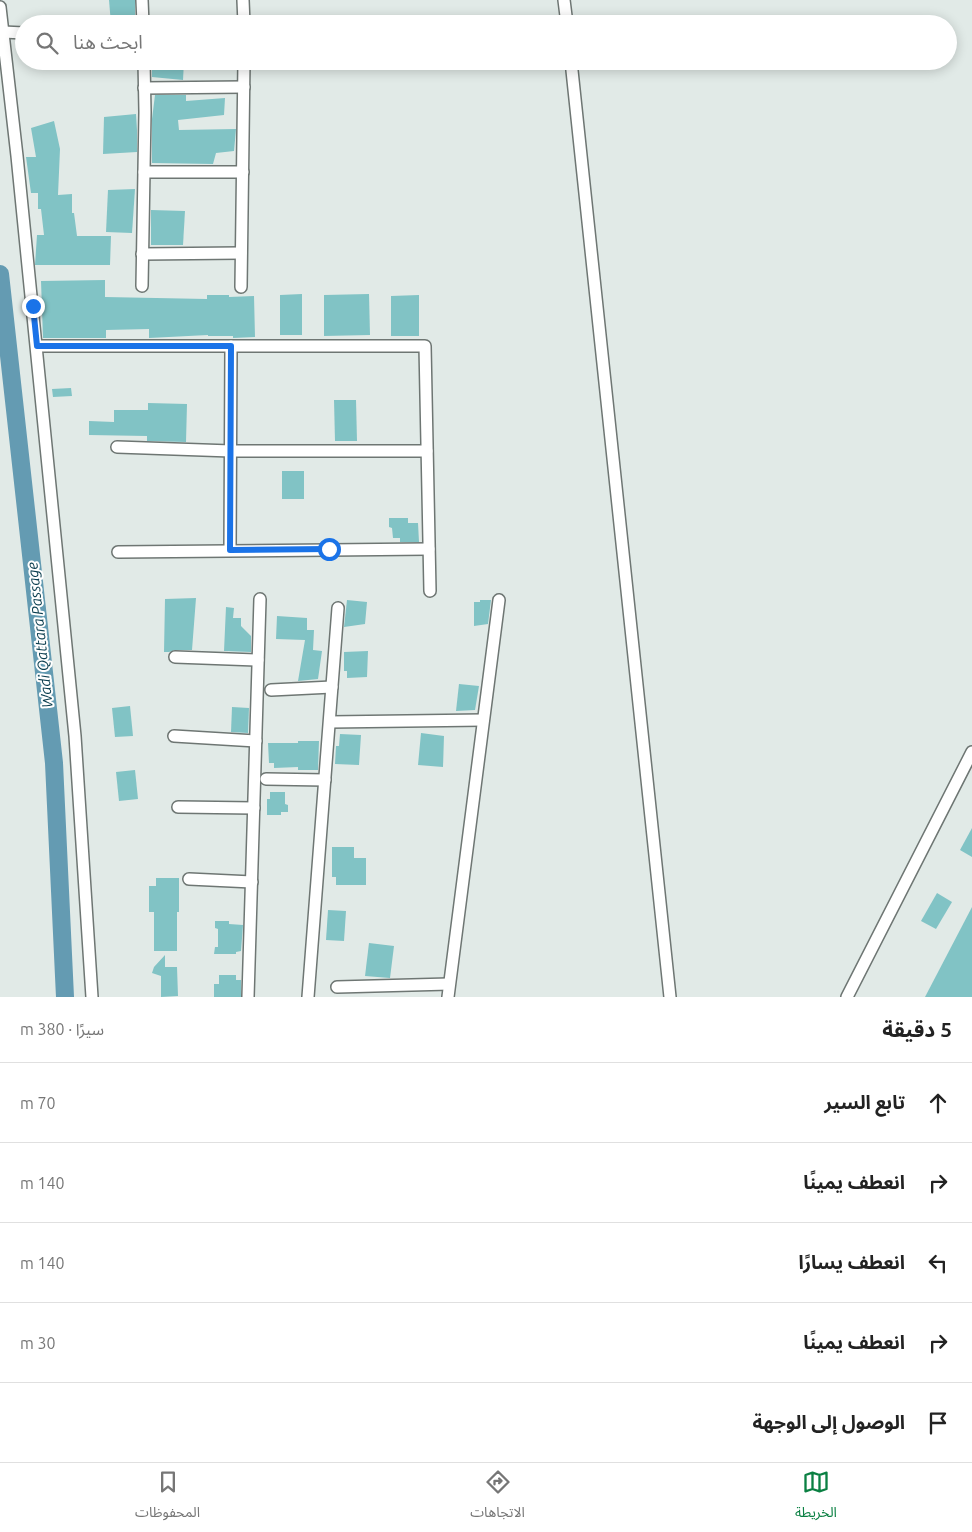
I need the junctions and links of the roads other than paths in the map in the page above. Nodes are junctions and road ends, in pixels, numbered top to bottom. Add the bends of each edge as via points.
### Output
1 (142, 0) edge
2 (244, 0) edge
3 (564, 0) edge
4 (0, 7) edge
5 (143, 15) edge
6 (244, 15) edge
7 (566, 15) edge
8 (3, 32) junction
9 (15, 33) edge
10 (144, 70) edge
11 (244, 70) edge
12 (572, 70) edge
13 (244, 87) junction
14 (144, 88) junction
15 (144, 172) junction
16 (243, 172) junction
17 (241, 253) junction
18 (142, 254) junction
19 (142, 286) dead end
20 (241, 287) dead end
21 (37, 346) junction
22 (231, 346) junction
23 (117, 447) dead end
24 (231, 451) junction
25 (427, 451) junction
26 (429, 549) junction
27 (230, 550) junction
28 (118, 552) dead end
29 (430, 591) dead end
30 (260, 598) dead end
31 (499, 600) dead end
32 (338, 608) dead end
33 (175, 657) dead end
34 (258, 660) junction
35 (332, 687) junction
36 (271, 690) dead end
37 (483, 720) junction
38 (330, 722) junction
39 (174, 736) dead end
40 (256, 741) junction
41 (972, 752) edge
42 (266, 779) dead end
43 (325, 780) junction
44 (178, 807) dead end
45 (254, 808) junction
46 (189, 879) dead end
47 (252, 882) junction
48 (449, 984) junction
49 (337, 987) dead end
50 (92, 997) edge
51 (248, 997) edge
52 (308, 997) edge
53 (448, 997) edge
54 (670, 997) edge
55 (847, 997) edge

1 - 5 street
2 - 6 street
3 - 7 street
4 - 8 street
8 - 9 street
8 - 21 street
10 - 14 street
11 - 13 street
12 - 54 street
13 - 14 street
13 - 16 street
14 - 15 street
15 - 16 street
15 - 18 street
16 - 17 street
17 - 18 street
17 - 20 street
18 - 19 street
21 - 22 street
21 - 50 street via 75,736
22 - 24 street
22 - 25 street via 425,346
23 - 24 street
24 - 25 street
24 - 27 street
25 - 26 street
26 - 27 street
26 - 29 street
27 - 28 street
30 - 34 street
31 - 37 street
32 - 35 street
33 - 34 street
34 - 40 street
35 - 36 street
35 - 38 street
37 - 38 street
37 - 48 street
38 - 43 street
39 - 40 street
40 - 45 street
41 - 55 street
42 - 43 street
43 - 52 street
44 - 45 street
45 - 47 street
46 - 47 street
47 - 51 street
48 - 49 street
48 - 53 street

